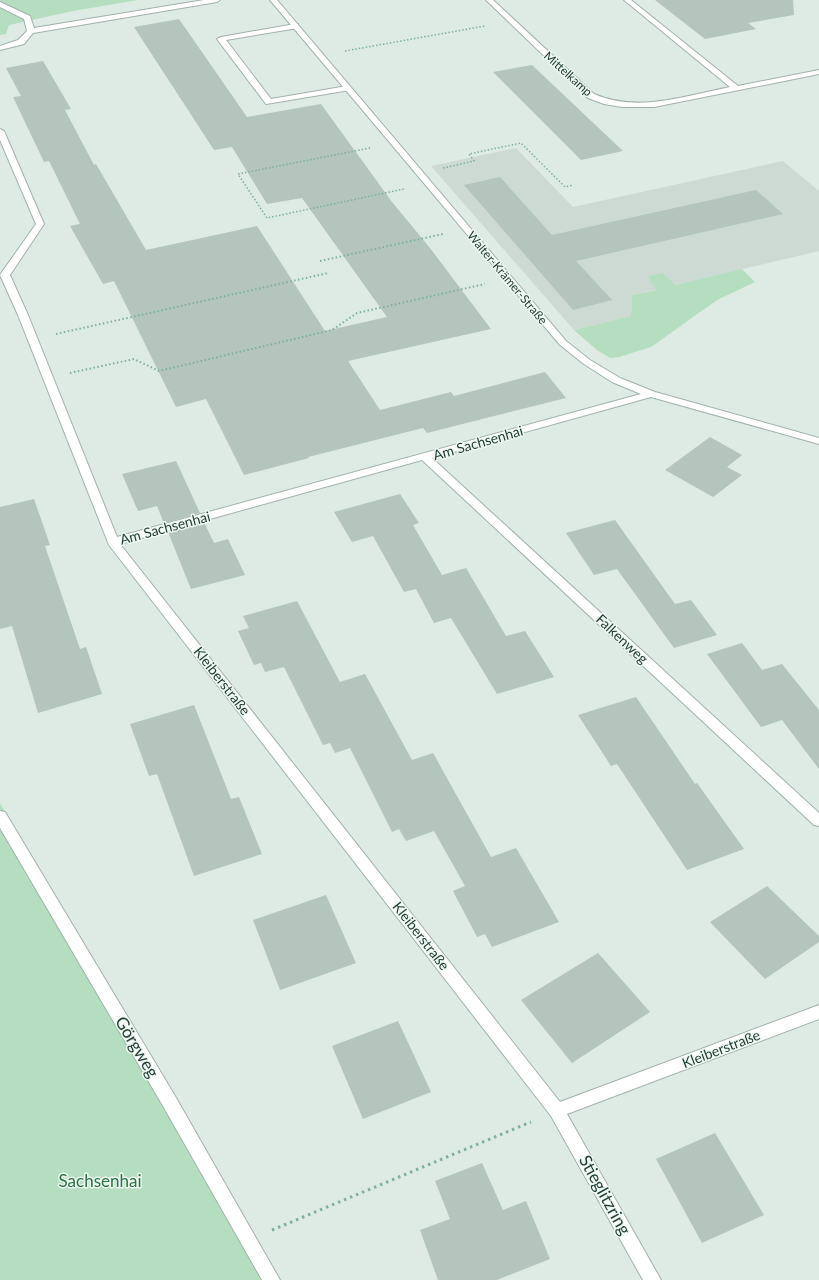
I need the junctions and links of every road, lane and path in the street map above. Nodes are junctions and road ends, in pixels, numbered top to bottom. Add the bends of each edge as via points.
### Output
1 (217, 0) edge
2 (273, 0) edge
3 (489, 0) edge
4 (627, 0) edge
5 (0, 4) edge
6 (512, 22) junction
7 (295, 26) junction
8 (30, 31) junction
9 (0, 48) edge
10 (320, 55) junction
11 (819, 72) edge
12 (347, 88) junction
13 (737, 89) junction
14 (0, 132) edge
15 (393, 143) junction
16 (419, 173) junction
17 (428, 184) junction
18 (573, 185) dead end
19 (465, 229) junction
20 (320, 261) dead end
21 (328, 273) dead end
22 (507, 279) junction
23 (32, 339) junction
24 (48, 378) junction
25 (651, 394) junction
26 (819, 441) edge
27 (425, 458) junction
28 (113, 542) junction
29 (0, 816) edge
30 (819, 821) edge
31 (819, 1012) edge
32 (557, 1111) junction
33 (248, 1240) junction
34 (271, 1280) edge
35 (652, 1280) edge

1 - 8 street
2 - 7 street, Walter-Krämer-Straße
3 - 6 street, Mittelkamp
4 - 13 street
5 - 8 street via 27,18
6 - 10 path
6 - 13 street, Mittelkamp via 591,96 617,106 654,104
7 - 10 street, Walter-Krämer-Straße
7 - 12 street via 221,39 269,102
8 - 9 street via 21,42
10 - 12 street, Walter-Krämer-Straße
11 - 13 street, Mittelkamp
12 - 15 street, Walter-Krämer-Straße
14 - 23 street, Am Sachsenhai via 40,224 5,275
15 - 16 street, Walter-Krämer-Straße
15 - 17 path via 238,174 267,218
16 - 17 street, Walter-Krämer-Straße
16 - 18 path via 474,161 469,154 521,143 565,187
17 - 19 street, Walter-Krämer-Straße
19 - 20 path
19 - 22 street, Walter-Krämer-Straße
21 - 23 path
22 - 24 path via 357,313 332,330 159,371 134,359
22 - 25 street, Walter-Krämer-Straße via 563,343 616,380
23 - 24 street, Am Sachsenhai
24 - 28 street, Am Sachsenhai
25 - 26 street, Walter-Krämer-Straße
25 - 27 street, Am Sachsenhai
27 - 28 street, Am Sachsenhai
27 - 30 street, Falkenweg
28 - 32 street, Kleiberstraße
29 - 33 street, Görgweg
31 - 32 street, Kleiberstraße
32 - 33 path
32 - 35 street, Stieglitzring
33 - 34 street, Görgweg

